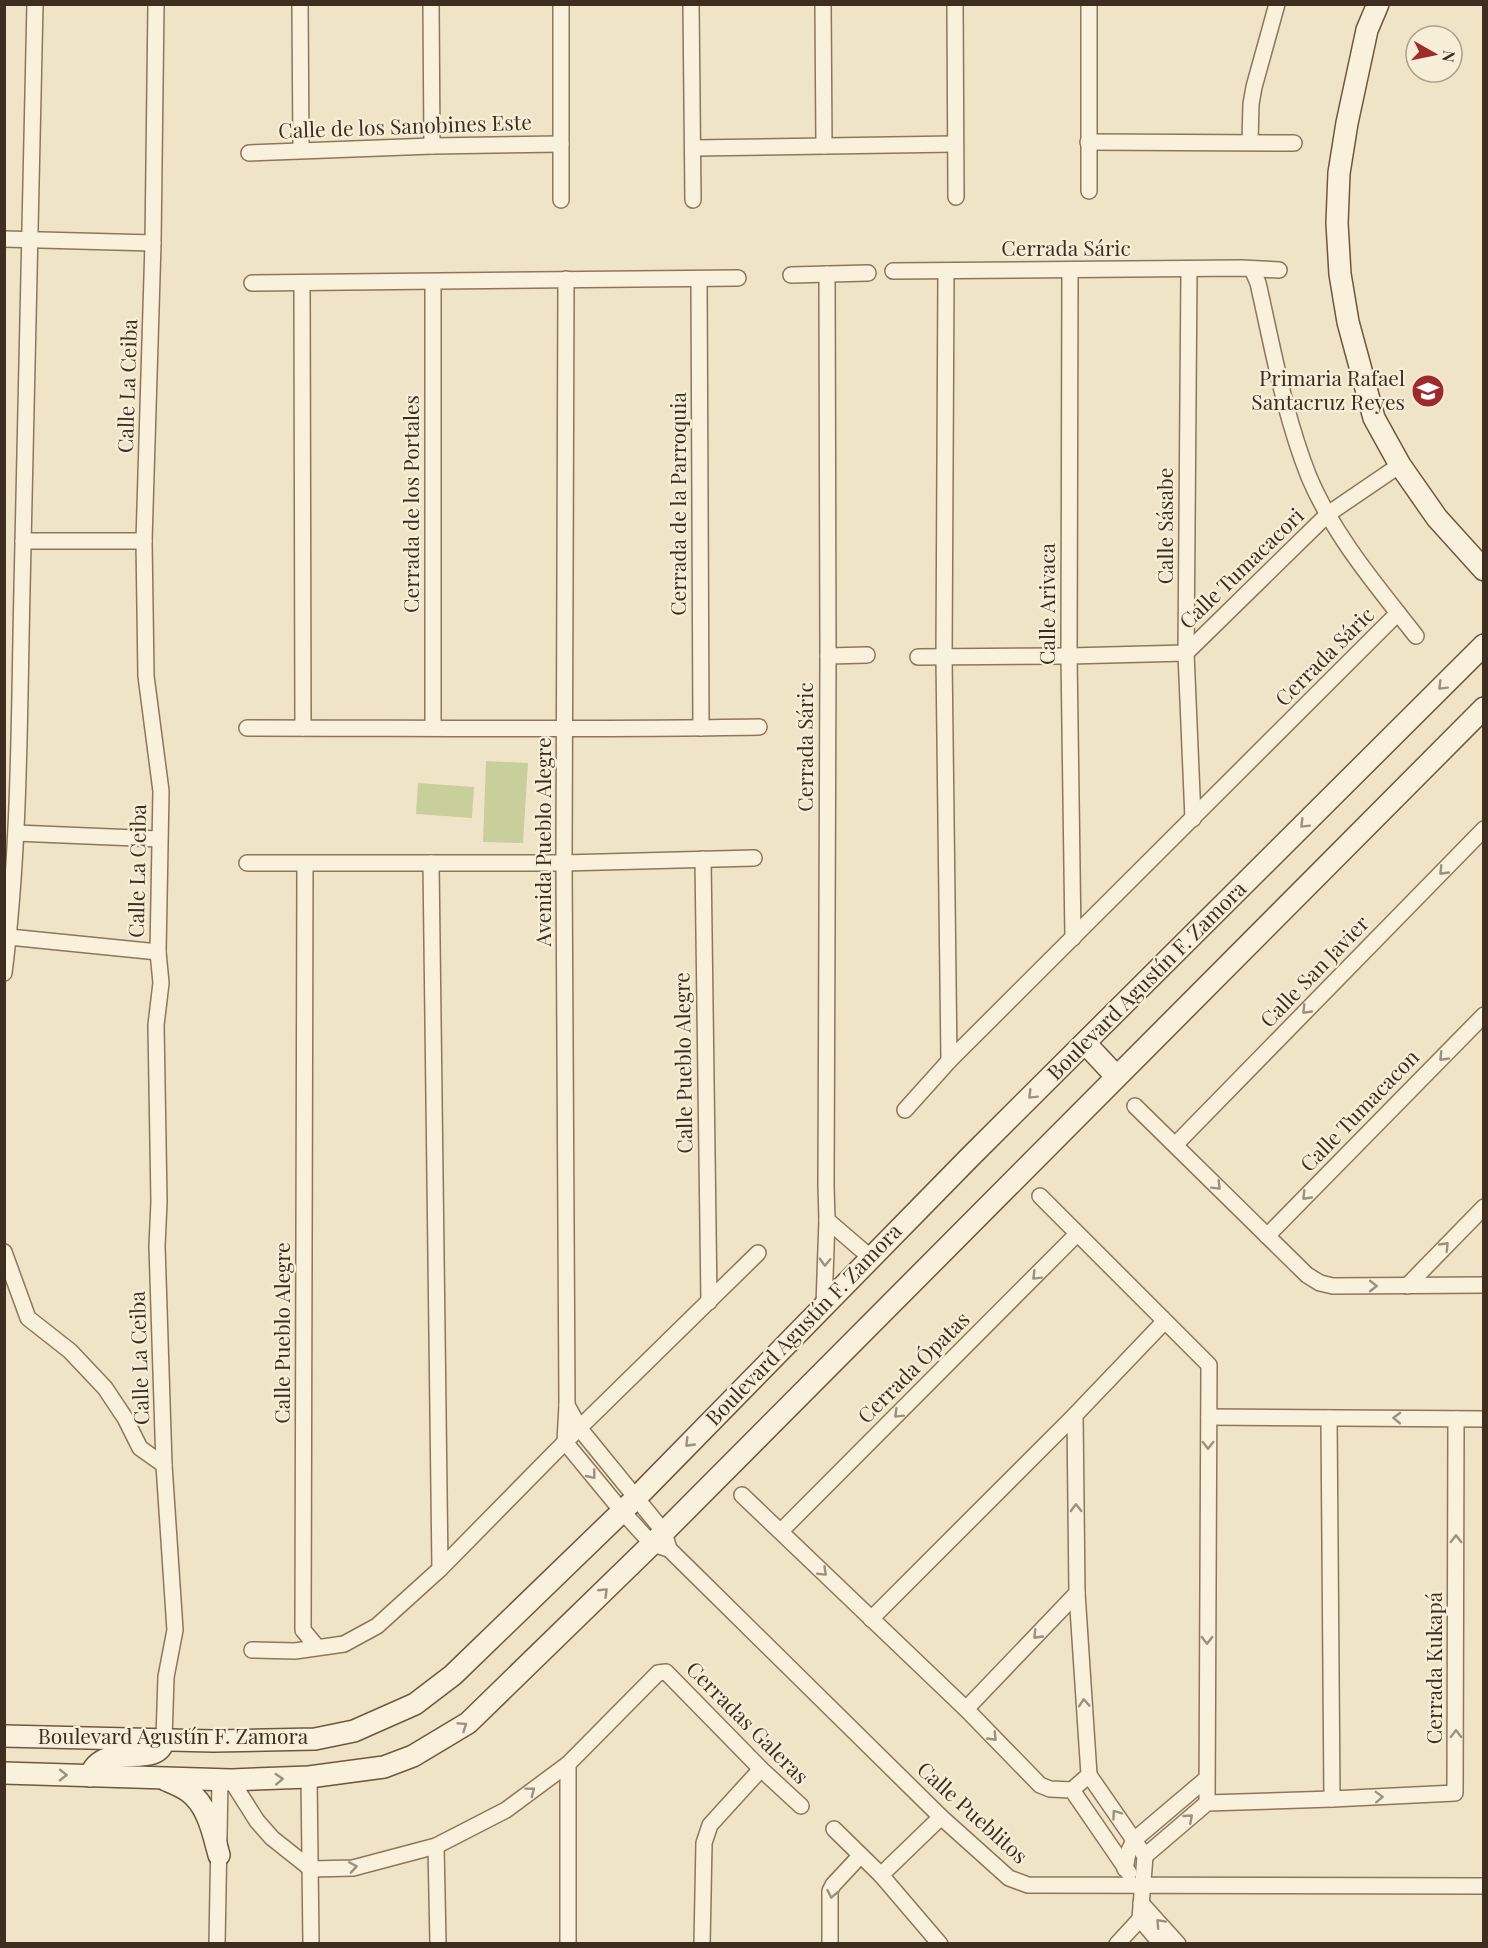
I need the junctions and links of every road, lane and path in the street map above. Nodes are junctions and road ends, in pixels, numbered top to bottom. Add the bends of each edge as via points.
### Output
1 (35, 4) edge
2 (156, 4) edge
3 (300, 4) edge
4 (431, 4) edge
5 (561, 4) edge
6 (691, 4) edge
7 (823, 4) edge
8 (955, 4) edge
9 (1089, 4) edge
10 (1277, 4) edge
11 (1378, 4) edge
12 (1088, 142) junction
13 (1250, 142) junction
14 (1294, 143) dead end
15 (561, 144) junction
16 (955, 144) junction
17 (432, 146) junction
18 (824, 146) junction
19 (693, 148) junction
20 (301, 150) junction
21 (249, 153) dead end
22 (1089, 191) dead end
23 (956, 197) dead end
24 (561, 200) dead end
25 (693, 200) dead end
26 (4, 239) edge
27 (31, 240) junction
28 (153, 243) junction
29 (1251, 269) junction
30 (1070, 270) junction
31 (1189, 270) junction
32 (1279, 270) dead end
33 (946, 271) junction
34 (892, 272) dead end
35 (868, 273) dead end
36 (826, 274) junction
37 (791, 275) dead end
38 (738, 278) dead end
39 (566, 279) junction
40 (699, 279) junction
41 (433, 282) junction
42 (302, 283) junction
43 (252, 284) dead end
44 (1400, 465) junction
45 (1328, 514) junction
46 (23, 541) junction
47 (144, 541) junction
48 (1484, 570) edge
49 (1398, 613) junction
50 (1416, 636) dead end
51 (1484, 645) edge
52 (1186, 652) junction
53 (867, 655) dead end
54 (828, 656) junction
55 (1069, 656) junction
56 (918, 657) dead end
57 (944, 658) junction
58 (1484, 708) edge
59 (433, 727) junction
60 (759, 727) dead end
61 (247, 728) dead end
62 (303, 728) junction
63 (700, 728) junction
64 (565, 730) junction
65 (1193, 819) junction
66 (1484, 829) edge
67 (16, 833) junction
68 (159, 839) junction
69 (754, 858) dead end
70 (703, 859) junction
71 (247, 863) dead end
72 (431, 863) junction
73 (564, 863) junction
74 (305, 864) junction
75 (9, 937) junction
76 (1073, 938) junction
77 (158, 952) junction
78 (4, 973) edge
79 (1484, 1015) edge
80 (1085, 1043) junction
81 (949, 1061) junction
82 (1116, 1076) junction
83 (1136, 1106) dead end
84 (905, 1110) dead end
85 (1176, 1144) junction
86 (1040, 1196) dead end
87 (1484, 1207) edge
88 (827, 1220) junction
89 (1077, 1234) junction
90 (1267, 1236) junction
91 (4, 1252) edge
92 (758, 1253) dead end
93 (870, 1257) junction
94 (1484, 1285) edge
95 (1407, 1286) junction
96 (709, 1302) junction
97 (824, 1305) junction
98 (1163, 1319) junction
99 (567, 1405) junction
100 (1075, 1415) junction
101 (1209, 1417) junction
102 (1329, 1418) junction
103 (1456, 1419) junction
104 (1484, 1419) edge
105 (580, 1429) junction
106 (566, 1442) junction
107 (164, 1465) junction
108 (742, 1495) dead end
109 (628, 1504) junction
110 (781, 1531) junction
111 (662, 1542) junction
112 (440, 1569) junction
113 (1077, 1593) junction
114 (871, 1619) junction
115 (317, 1647) junction
116 (252, 1650) dead end
117 (966, 1709) junction
118 (4, 1736) edge
119 (164, 1739) junction
120 (568, 1764) junction
121 (761, 1769) junction
122 (4, 1773) edge
123 (1089, 1775) junction
124 (90, 1776) junction
125 (309, 1777) junction
126 (162, 1778) junction
127 (1206, 1779) junction
128 (225, 1780) junction
129 (1072, 1790) junction
130 (1332, 1799) junction
131 (1207, 1803) junction
132 (801, 1806) dead end
133 (941, 1817) junction
134 (834, 1829) dead end
135 (1134, 1840) junction
136 (436, 1846) junction
137 (219, 1855) junction
138 (860, 1856) junction
139 (1145, 1856) junction
140 (311, 1869) junction
141 (1125, 1869) junction
142 (880, 1875) junction
143 (1143, 1884) junction
144 (1484, 1886) edge
145 (1141, 1903) junction
146 (1140, 1919) junction
147 (217, 1944) edge
148 (311, 1944) edge
149 (438, 1944) edge
150 (568, 1944) edge
151 (702, 1944) edge
152 (830, 1944) edge
153 (940, 1944) edge
154 (1117, 1944) edge
155 (1161, 1944) edge
156 (1178, 1944) edge

1 - 27 street
2 - 28 street, Calle La Ceiba
3 - 20 street
4 - 17 street
5 - 15 street
6 - 19 street
7 - 18 street
8 - 16 street
9 - 12 street
10 - 13 street via 1254,87
11 - 44 street via 1367,30 1347,123 1337,223 1348,322 1374,418
12 - 13 street
12 - 22 street
13 - 14 street
15 - 17 street, Calle de los Sanobines Este
15 - 24 street
16 - 18 street
16 - 23 street
17 - 20 street, Calle de los Sanobines Este
18 - 19 street
19 - 25 street
20 - 21 street, Calle de los Sanobines Este
26 - 27 street
27 - 28 street
27 - 46 street
28 - 47 street, Calle La Ceiba
29 - 31 street, Cerrada Sáric
29 - 32 street
29 - 45 street, Cerrada Sáric via 1258,284 1283,399 1310,478
30 - 31 street, Cerrada Sáric
30 - 33 street, Cerrada Sáric
30 - 55 street, Calle Arivaca
31 - 52 street, Calle Sásabe
33 - 34 street, Cerrada Sáric
33 - 57 street
35 - 36 street
36 - 37 street
36 - 54 street, Cerrada Sáric
38 - 40 street
39 - 40 street
39 - 41 street
39 - 64 street, Avenida Pueblo Alegre
40 - 63 street, Cerrada de la Parroquia
41 - 42 street
41 - 59 street, Cerrada de los Portales
42 - 43 street
42 - 62 street
44 - 45 street, Calle Tumacacori
44 - 48 street via 1437,518
45 - 49 street, Cerrada Sáric
45 - 52 street, Calle Tumacacori
46 - 47 street
46 - 67 street
47 - 68 street, Calle La Ceiba via 146,676 161,791
49 - 50 street
49 - 65 street, Cerrada Sáric
51 -> 80 street, Boulevard Agustín F. Zamora
52 - 55 street, Calle Tumacacori
52 - 65 street, Calle Sásabe
53 - 54 street
54 - 88 street, Cerrada Sáric
55 - 57 street, Calle Tumacacori
55 - 76 street, Calle Arivaca
56 - 57 street, Calle Tumacacori
57 - 81 street
58 - 82 street, Boulevard Agustín F. Zamora
59 - 62 street
59 - 64 street
60 - 63 street
61 - 62 street
63 - 64 street
64 - 73 street, Avenida Pueblo Alegre
65 - 76 street, Cerrada Sáric
66 -> 85 street, Calle San Javier
67 - 68 street
67 - 75 street
68 - 77 street, Calle La Ceiba
69 - 70 street
70 - 73 street
70 - 96 street, Calle Pueblo Alegre
71 - 74 street
72 - 73 street
72 - 74 street
72 - 112 street
73 - 99 street, Avenida Pueblo Alegre
74 - 115 street, Calle Pueblo Alegre via 303,1630
75 - 77 street
75 - 78 street
76 - 81 street, Cerrada Sáric
77 - 107 street, Calle La Ceiba via 161,983 156,1025 157,1246
79 -> 90 street, Calle Tumacacon
80 - 82 street
80 -> 93 street, Boulevard Agustín F. Zamora
81 - 84 street, Cerrada Sáric
82 - 111 street, Boulevard Agustín F. Zamora
83 - 85 street
85 -> 90 street
86 - 89 street
95 -> 87 street
88 - 93 street
88 -> 97 street, Cerrada Sáric
89 - 98 street
89 -> 110 street, Cerrada Ópatas
90 -> 95 street via 1320,1283
91 - 107 street via 28,1318 70,1351 105,1388 140,1448
92 - 96 street
93 - 97 street, Boulevard Agustín F. Zamora
94 - 95 street
96 - 105 street
97 -> 109 street, Boulevard Agustín F. Zamora
98 - 100 street
98 - 101 street via 1209,1365
99 - 105 street, Avenida Pueblo Alegre
99 - 106 street, Avenida Pueblo Alegre
113 -> 100 street
100 - 114 street
101 - 102 street
101 -> 127 street
103 -> 102 street
102 - 130 street
103 - 104 street
130 -> 103 street, Cerrada Kukapá via 1455,1793
105 - 106 street
105 - 109 street, Avenida Pueblo Alegre
106 -> 109 street, Avenida Pueblo Alegre
106 - 112 street
107 - 119 street, Calle La Ceiba via 175,1630 166,1677
108 - 110 street
109 - 111 street, Avenida Pueblo Alegre
109 - 119 street, Boulevard Agustín F. Zamora via 453,1675 415,1704 354,1731 315,1739
110 -> 114 street
125 -> 111 street, Boulevard Agustín F. Zamora via 384,1767 413,1756 468,1724
111 - 133 street, Calle Pueblitos
112 - 115 street via 377,1626 344,1644
113 -> 117 street
123 -> 113 street
114 - 117 street
115 - 116 street
117 -> 129 street via 1040,1785
118 - 119 street, Boulevard Agustín F. Zamora
119 - 124 street via 155,1754 109,1757 98,1762
120 - 121 street, Cerradas Galeras via 658,1673 666,1672
136 -> 120 street via 506,1810
120 - 150 street
121 - 132 street, Cerradas Galeras
121 - 151 street via 706,1833
122 -> 124 street, Boulevard Agustín F. Zamora
123 - 129 street
135 -> 123 street
124 - 126 street, Boulevard Agustín F. Zamora
128 -> 125 street, Boulevard Agustín F. Zamora
125 - 140 street
126 - 128 street, Boulevard Agustín F. Zamora
126 - 137 street via 189,1791 203,1807
127 - 131 street
127 - 135 street
128 - 137 street
128 - 140 street via 272,1838
129 - 141 street
130 - 131 street, Cerrada Kukapá
139 -> 131 street
133 - 142 street
133 - 143 street, Calle Pueblitos via 1018,1882
134 - 138 street
135 - 139 street
135 - 141 street
140 -> 136 street via 353,1868
136 - 149 street
137 - 147 street
138 - 142 street
138 -> 152 street via 830,1891
139 - 143 street
140 - 148 street
141 - 143 street
142 - 153 street
143 - 144 street, Calle Pueblitos
143 - 145 street
145 - 146 street
156 -> 145 street
146 - 154 street
146 - 155 street

